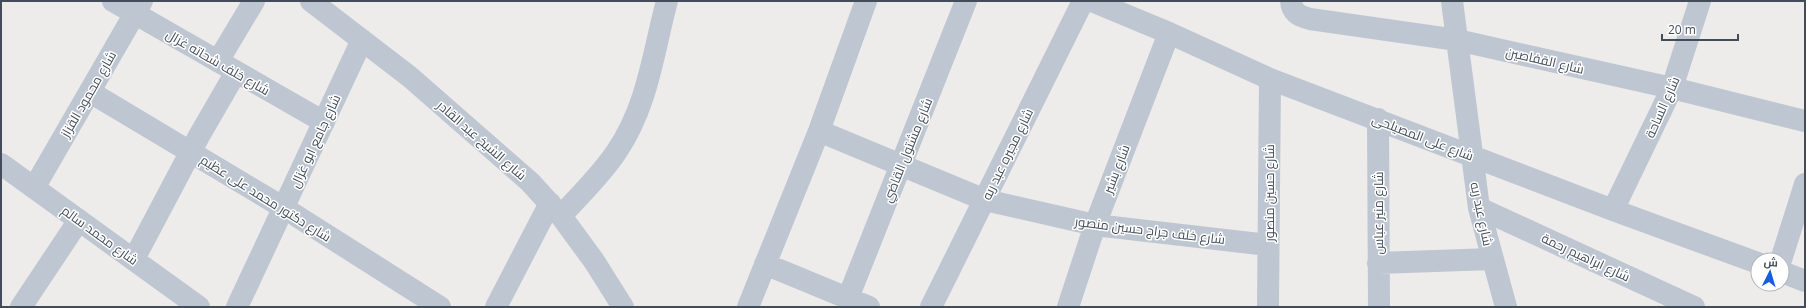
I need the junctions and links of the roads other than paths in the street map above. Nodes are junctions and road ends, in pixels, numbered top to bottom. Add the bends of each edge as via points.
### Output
1 (113, 1) edge
2 (254, 1) edge
3 (667, 1) edge
4 (866, 1) edge
5 (966, 1) edge
6 (1091, 1) edge
7 (1291, 1) edge
8 (1452, 1) edge
9 (1700, 1) edge
10 (319, 4) edge
11 (139, 7) edge
12 (1169, 33) junction
13 (362, 40) junction
14 (1457, 40) junction
15 (226, 66) junction
16 (1270, 79) junction
17 (1672, 88) junction
18 (90, 92) junction
19 (1378, 119) junction
20 (1805, 121) edge
21 (324, 122) junction
22 (819, 131) junction
23 (190, 151) junction
24 (1472, 156) junction
25 (1, 164) edge
26 (901, 166) junction
27 (1805, 184) edge
28 (34, 188) junction
29 (985, 200) junction
30 (284, 208) junction
31 (1479, 208) junction
32 (556, 209) junction
33 (1613, 210) junction
34 (79, 220) junction
35 (1095, 225) junction
36 (1268, 245) junction
37 (1784, 252) edge
38 (134, 259) junction
39 (1492, 259) junction
40 (1750, 260) edge
41 (1378, 263) junction
42 (765, 264) junction
43 (1790, 275) edge
44 (1805, 281) edge
45 (848, 298) junction
46 (21, 307) edge
47 (199, 307) edge
48 (237, 307) edge
49 (440, 307) edge
50 (496, 307) edge
51 (623, 307) edge
52 (748, 307) edge
53 (869, 307) edge
54 (931, 307) edge
55 (1068, 307) edge
56 (1268, 307) edge
57 (1379, 307) edge
58 (1506, 307) edge
59 (1694, 307) edge

1 - 11 street, شارع خلف شحاته غزال
2 - 15 street
3 - 32 street via 651,74 637,115 617,151
4 - 22 street
5 - 26 street, شارع مشتول القاضي
6 - 12 street, شارع على المصيلحى
6 - 29 street, شارع مجيره عبد ربه
7 - 14 street, شارع القفاصين via 1291,8 1296,14 1310,19
8 - 14 street, شارع عبد ربه
9 - 17 street, شارع الساحة
10 - 13 street, شارع الشيخ عبد القادر
11 - 15 street, شارع خلف شحاته غزال
11 - 18 street, شارع محمود القزاز
12 - 16 street, شارع على المصيلحى
12 - 35 street, شارع بشير
13 - 21 street, شارع جامع ابو غزال
13 - 32 street, شارع الشيخ عبد القادر via 410,77 530,182
14 - 17 street, شارع القفاصين
14 - 24 street, شارع عبد ربه
15 - 21 street, شارع خلف شحاته غزال
15 - 23 street
16 - 19 street, شارع على المصيلحى
16 - 36 street, شارع حسين منصور
17 - 20 street, شارع القفاصين
17 - 33 street, شارع الساحة
18 - 23 street, شارع دكتور محمد على عظيم
18 - 28 street, شارع محمود القزاز
19 - 24 street, شارع على المصيلحى
19 - 41 street, شارع منير عباس
21 - 30 street, شارع جامع ابو غزال
22 - 26 street, شارع خلف جراج حسين منصور
22 - 42 street
23 - 30 street, شارع دكتور محمد على عظيم
23 - 38 street
24 - 31 street, شارع عبد ربه
24 - 33 street, شارع على المصيلحى
25 - 28 street, شارع محمد سالم
26 - 29 street, شارع خلف جراج حسين منصور
26 - 45 street, شارع مشتول القاضي
27 - 37 street
28 - 34 street, شارع محمد سالم
29 - 35 street, شارع خلف جراج حسين منصور
29 - 54 street, شارع مجيره عبد ربه
30 - 48 street, شارع جامع ابو غزال
30 - 49 street, شارع دكتور محمد على عظيم
31 - 39 street, شارع عبد ربه
31 - 59 street, شارع ابراهيم رحمة
32 - 50 street
32 - 51 street, شارع الشيخ عبد القادر via 594,261
33 - 40 street, شارع على المصيلحى
34 - 38 street, شارع محمد سالم
34 - 46 street
35 - 36 street, شارع خلف جراج حسين منصور
35 - 55 street, شارع بشير
36 - 56 street, شارع حسين منصور
38 - 47 street, شارع محمد سالم
39 - 41 street
39 - 58 street, شارع عبد ربه
41 - 57 street, شارع منير عباس
42 - 45 street
42 - 52 street
43 - 44 street
45 - 53 street

